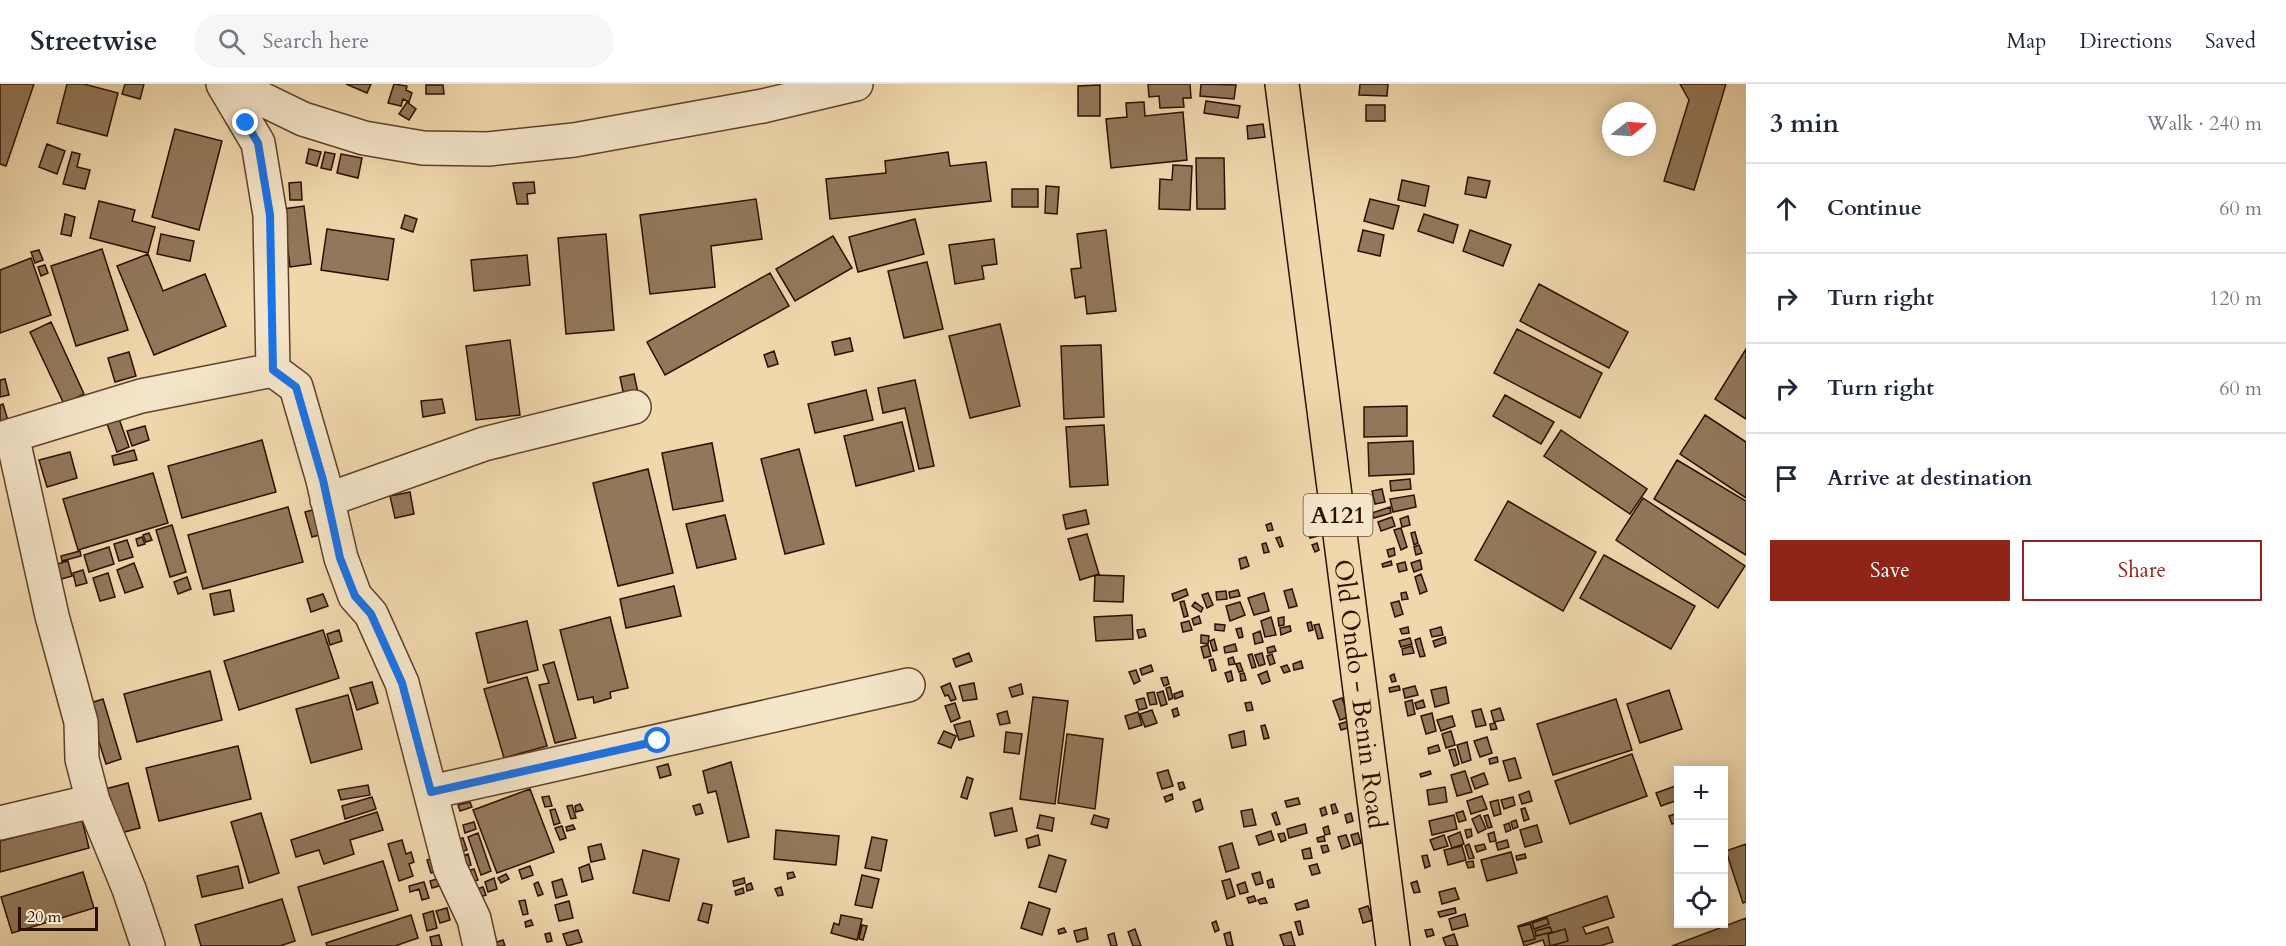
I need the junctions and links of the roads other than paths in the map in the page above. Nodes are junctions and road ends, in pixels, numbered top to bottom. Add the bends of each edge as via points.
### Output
1 (223, 84) edge
2 (231, 84) edge
3 (856, 84) edge
4 (1282, 84) edge
5 (273, 370) junction
6 (633, 407) dead end
7 (6, 437) edge
8 (327, 500) junction
9 (908, 685) dead end
10 (431, 792) junction
11 (93, 801) junction
12 (0, 823) edge
13 (148, 946) edge
14 (480, 946) edge
15 (1393, 946) edge

1 - 5 street via 260,153 270,215
2 - 3 street via 303,119 364,138 423,148 488,148 574,140 763,106
4 - 15 main road, Old Ondo - Benin Road / A121
5 - 7 street via 141,396
5 - 8 street via 296,387
6 - 8 street via 484,444
7 - 11 street via 81,722 82,759
8 - 10 street via 340,558 355,596 371,614 402,683
9 - 10 street
10 - 14 street via 450,868 474,919
11 - 12 street
11 - 13 street

